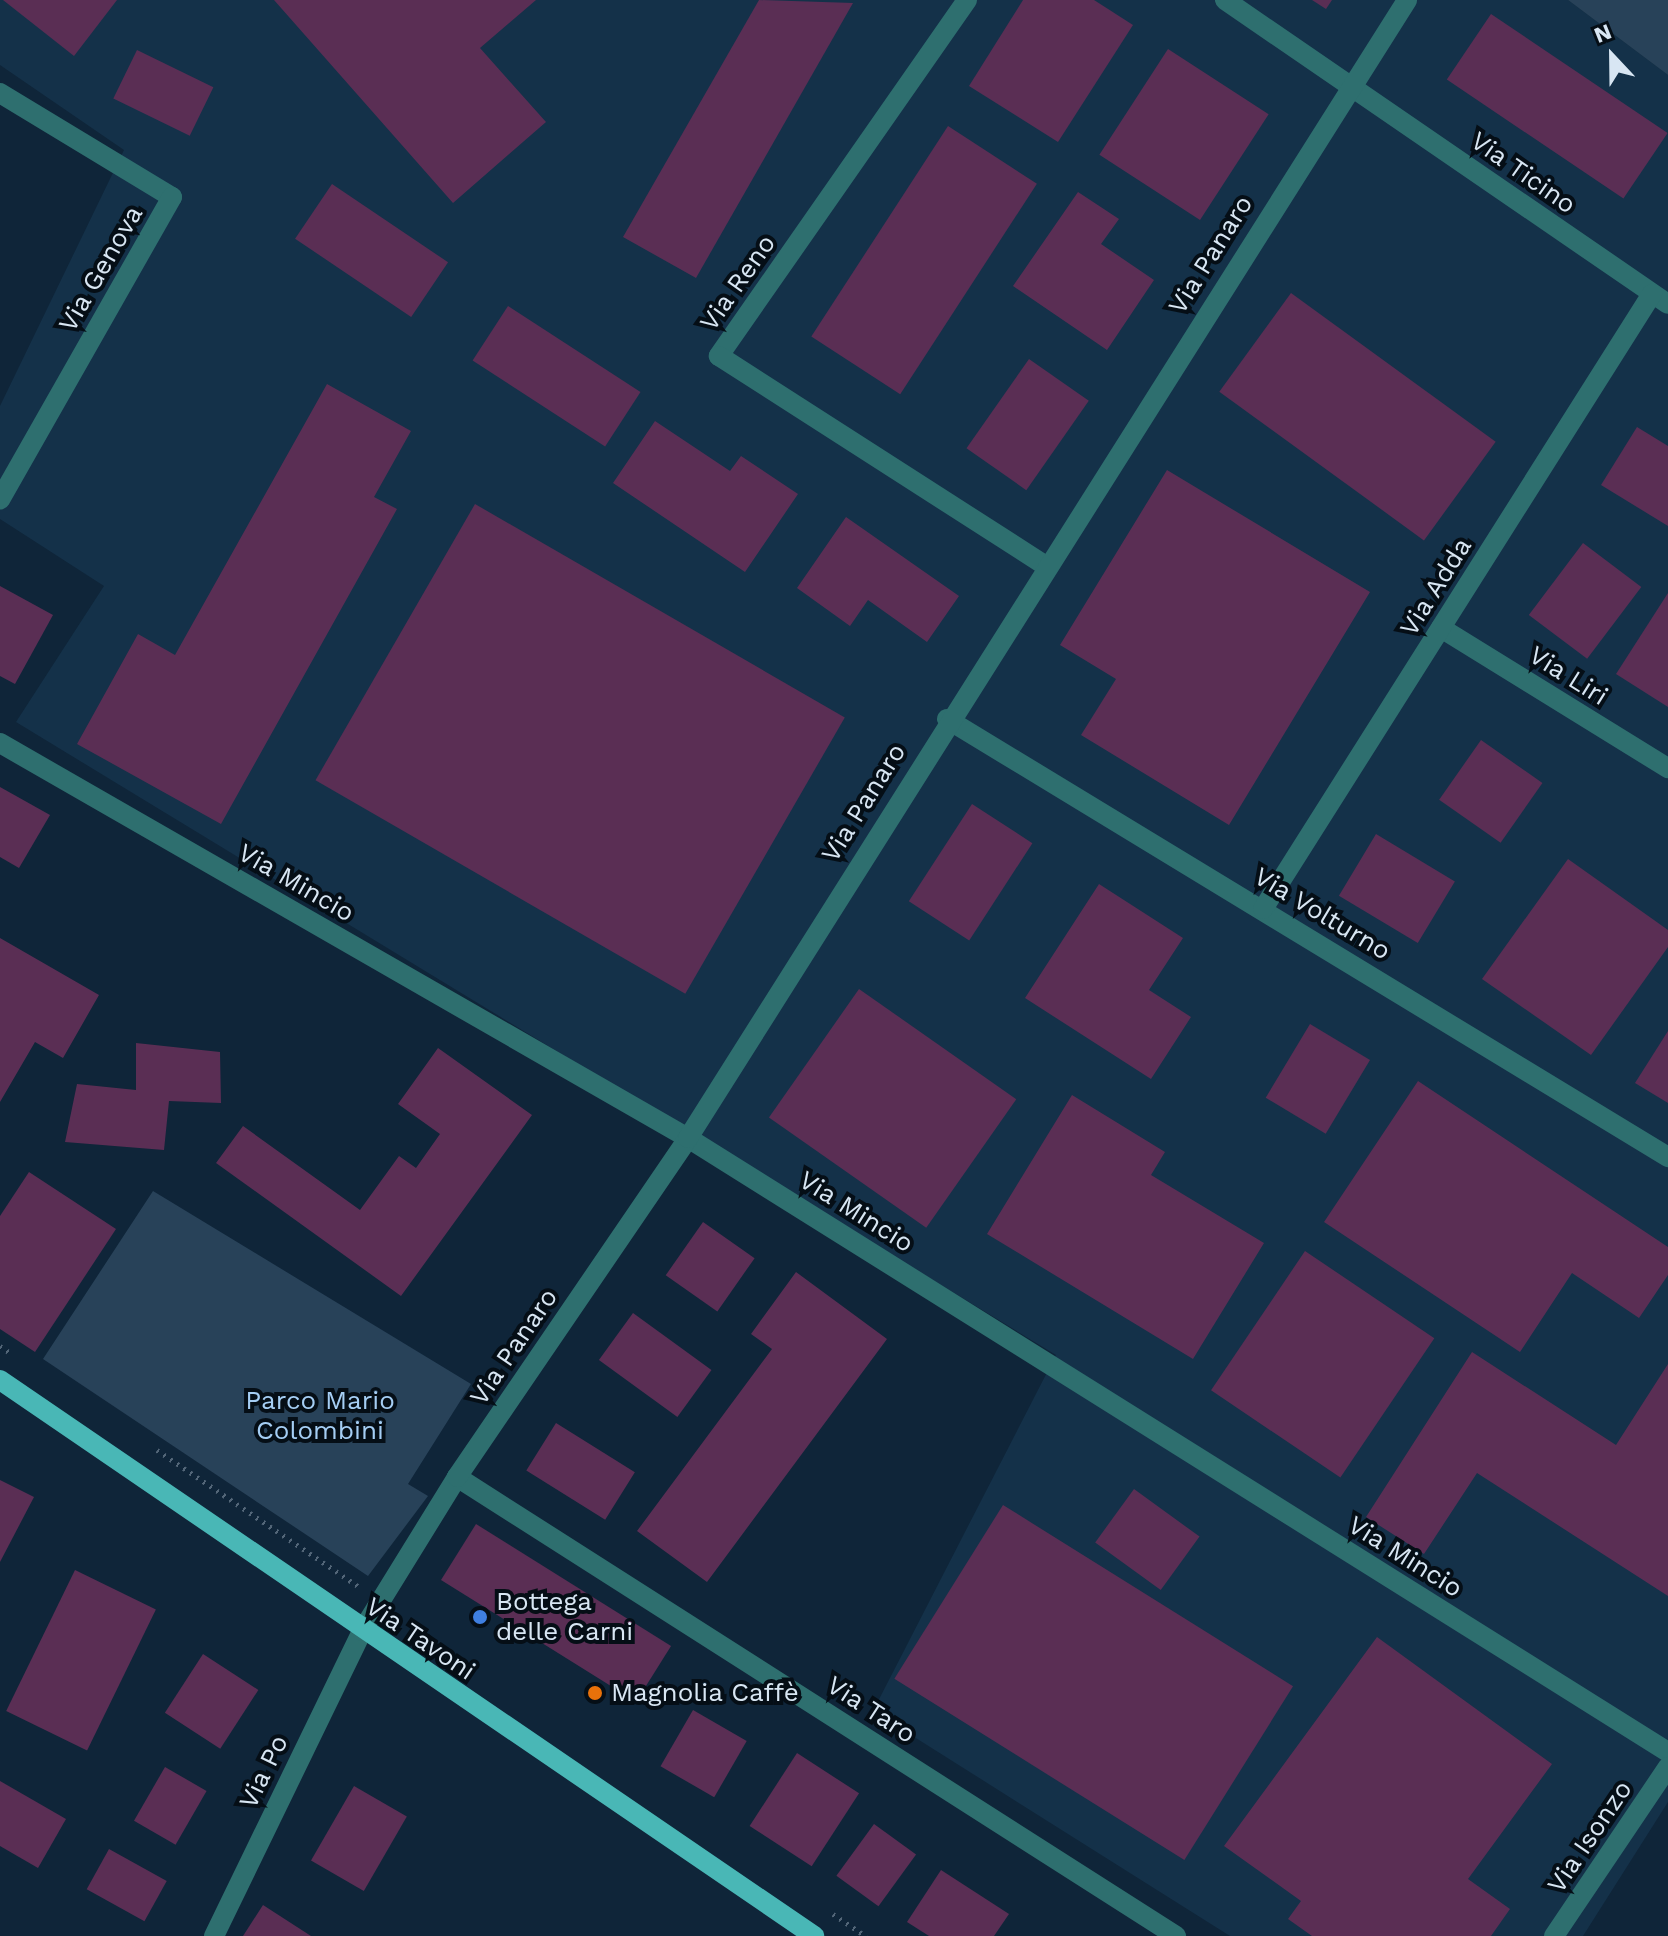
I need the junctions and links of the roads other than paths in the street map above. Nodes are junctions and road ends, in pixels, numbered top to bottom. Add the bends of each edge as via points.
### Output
1 (967, 0) edge
2 (1225, 0) edge
3 (1407, 0) edge
4 (1350, 85) junction
5 (0, 93) edge
6 (1660, 299) edge
7 (0, 500) edge
8 (1045, 565) junction
9 (1441, 628) junction
10 (947, 719) junction
11 (0, 743) edge
12 (1668, 768) edge
13 (1263, 909) junction
14 (688, 1138) junction
15 (1668, 1157) edge
16 (0, 1380) edge
17 (457, 1477) junction
18 (362, 1631) junction
19 (1668, 1752) edge
20 (1668, 1767) edge
21 (214, 1936) edge
22 (814, 1936) edge
23 (1176, 1936) edge
24 (1554, 1936) edge

1 - 8 street, Via Reno via 719,356
2 - 4 street
3 - 4 street, Via Panaro
4 - 6 street, Via Ticino
4 - 8 street, Via Panaro
5 - 7 street, Via Genova via 172,197
6 - 9 street, Via Adda
8 - 10 street, Via Panaro
9 - 12 street, Via Liri
9 - 13 street, Via Adda
10 - 13 street, Via Volturno
10 - 14 street, Via Panaro
11 - 14 street, Via Mincio
13 - 15 street, Via Volturno
14 - 17 street, Via Panaro
14 - 19 street, Via Mincio
16 - 18 main road, Via Tavoni
17 - 18 street, Via Panaro
17 - 23 street, Via Taro
18 - 21 street, Via Po
18 - 22 main road, Via Tavoni
20 - 24 street, Via Isonzo

